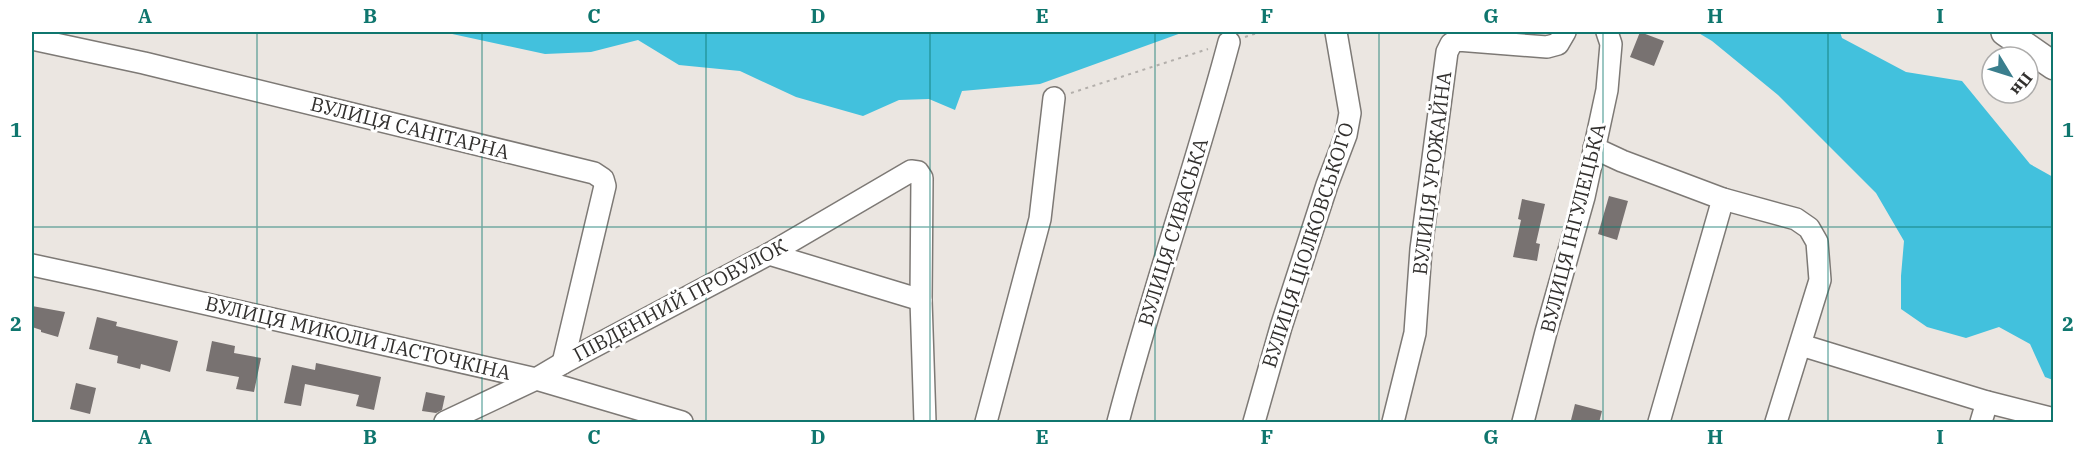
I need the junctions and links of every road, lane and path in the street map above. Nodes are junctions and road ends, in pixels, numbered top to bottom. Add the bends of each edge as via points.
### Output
1 (1336, 32) edge
2 (1565, 32) edge
3 (1607, 32) edge
4 (2005, 32) edge
5 (32, 39) edge
6 (1229, 42) joint
7 (2054, 66) edge
8 (1054, 98) joint
9 (1594, 148) junction
10 (1723, 200) junction
11 (769, 254) junction
12 (32, 265) edge
13 (921, 300) junction
14 (1801, 345) junction
15 (563, 363) junction
16 (536, 379) junction
17 (1984, 412) edge
18 (2054, 419) edge
19 (445, 423) edge
20 (682, 423) edge
21 (925, 423) edge
22 (986, 423) edge
23 (1118, 423) edge
24 (1254, 423) edge
25 (1393, 423) edge
26 (1523, 423) edge
27 (1659, 423) edge
28 (1776, 423) edge

1 - 24 street, ВУЛИЦЯ ЦІОЛКОВСЬКОГО via 1350,113 1346,135 1281,327
2 - 25 street, ВУЛИЦЯ УРОЖАЙНА via 1558,44 1547,47 1457,40 1447,52 1419,270 1415,333
3 - 9 street, ВУЛИЦЯ ІНГУЛЕЦЬКА via 1611,44 1607,90
4 - 7 main road
5 - 15 street, ВУЛИЦЯ САНІТАРНА via 144,63 603,178 605,186
6 - 8 path
6 - 23 street, ВУЛИЦЯ СИВАСЬКА via 1139,340
8 - 22 street via 1040,219
9 - 10 street
9 - 26 street, ВУЛИЦЯ ІНГУЛЕЦЬКА
10 - 14 street via 1796,219 1809,228 1817,242 1820,280
10 - 27 street
11 - 13 street
11 - 13 street, ПІВДЕННИЙ ПРОВУЛОК via 911,171 918,172 922,178
11 - 15 street, ПІВДЕННИЙ ПРОВУЛОК
12 - 16 street, ВУЛИЦЯ МИКОЛИ ЛАСТОЧКІНА
13 - 21 street
14 - 17 street
14 - 28 street
15 - 16 street, ПІВДЕННИЙ ПРОВУЛОК
16 - 19 street, ПІВДЕННИЙ ПРОВУЛОК
16 - 20 street, ВУЛИЦЯ МИКОЛИ ЛАСТОЧКІНА
17 - 18 street

